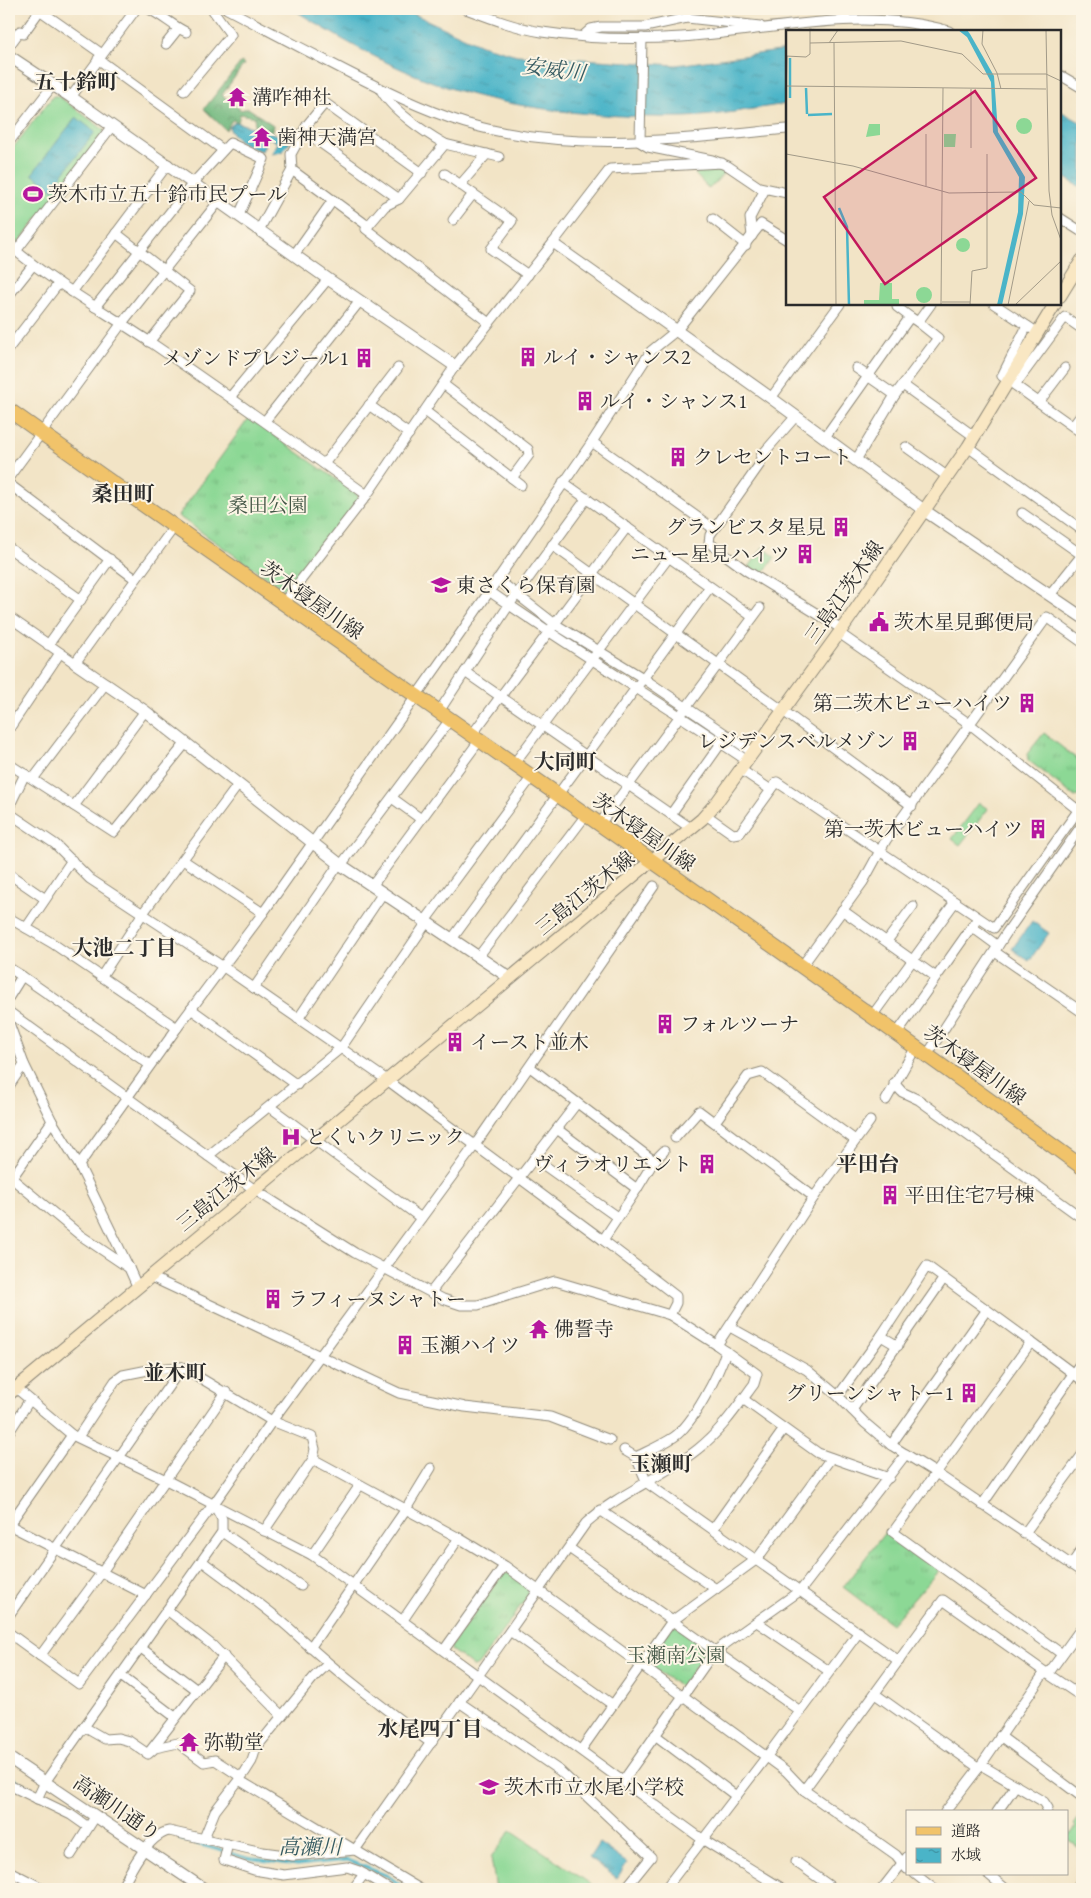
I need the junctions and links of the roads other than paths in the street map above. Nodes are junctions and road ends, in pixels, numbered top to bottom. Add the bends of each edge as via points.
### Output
1 (134, 9) edge
2 (149, 9) edge
3 (212, 9) edge
4 (226, 9) edge
5 (466, 9) edge
6 (39, 10) edge
7 (689, 13) edge
8 (765, 28) junction
9 (945, 30) edge
10 (583, 36) junction
11 (642, 41) junction
12 (166, 44) dead end
13 (9, 46) edge
14 (9, 56) edge
15 (100, 57) junction
16 (1061, 75) edge
17 (53, 85) junction
18 (380, 88) junction
19 (1082, 88) edge
20 (184, 91) dead end
21 (71, 97) junction
22 (112, 126) junction
23 (786, 129) edge
24 (304, 131) junction
25 (640, 140) junction
26 (9, 142) edge
27 (445, 144) junction
28 (223, 150) junction
29 (487, 154) junction
30 (499, 157) dead end
31 (722, 163) junction
32 (168, 164) junction
33 (292, 170) junction
34 (422, 173) junction
35 (445, 174) dead end
36 (194, 182) junction
37 (460, 185) junction
38 (765, 189) junction
39 (786, 192) edge
40 (473, 194) junction
41 (399, 199) junction
42 (333, 200) junction
43 (219, 201) junction
44 (239, 215) junction
45 (713, 219) dead end
46 (1061, 219) edge
47 (453, 220) dead end
48 (368, 226) junction
49 (259, 230) junction
50 (1082, 232) edge
51 (116, 233) junction
52 (752, 236) junction
53 (786, 239) edge
54 (553, 243) junction
55 (746, 244) junction
56 (12, 248) edge
57 (139, 251) junction
58 (294, 255) junction
59 (1082, 260) edge
60 (33, 265) junction
61 (164, 270) junction
62 (528, 275) junction
63 (601, 277) joint
64 (328, 279) junction
65 (59, 282) junction
66 (72, 292) junction
67 (1061, 294) edge
68 (9, 296) edge
69 (360, 301) junction
70 (839, 305) edge
71 (930, 305) edge
72 (996, 305) edge
73 (1054, 305) edge
74 (95, 307) junction
75 (897, 307) dead end
76 (914, 320) junction
77 (489, 323) junction
78 (122, 324) junction
79 (1082, 329) edge
80 (676, 330) junction
81 (149, 342) junction
82 (9, 348) edge
83 (455, 366) junction
84 (398, 368) dead end
85 (856, 368) dead end
86 (1065, 368) dead end
87 (869, 377) junction
88 (1012, 383) junction
89 (443, 384) junction
90 (903, 385) junction
91 (895, 395) junction
92 (231, 396) junction
93 (771, 398) junction
94 (1039, 402) junction
95 (369, 405) junction
96 (9, 410) edge
97 (425, 411) junction
98 (1082, 414) edge
99 (796, 416) junction
100 (266, 422) junction
101 (1073, 426) junction
102 (41, 433) junction
103 (1082, 433) edge
104 (409, 434) junction
105 (825, 438) junction
106 (592, 442) junction
107 (972, 442) junction
108 (906, 447) dead end
109 (856, 460) junction
110 (324, 464) junction
111 (9, 477) edge
112 (948, 477) junction
113 (512, 478) junction
114 (563, 482) junction
115 (9, 484) edge
116 (521, 485) dead end
117 (367, 495) junction
118 (587, 498) junction
119 (925, 511) junction
120 (1022, 513) dead end
121 (174, 527) junction
122 (627, 527) junction
123 (714, 528) junction
124 (1082, 530) edge
125 (552, 546) junction
126 (9, 548) edge
127 (1082, 555) edge
128 (669, 557) junction
129 (110, 559) junction
130 (593, 573) junction
131 (134, 578) junction
132 (497, 579) junction
133 (710, 587) junction
134 (489, 590) junction
135 (517, 594) junction
136 (1050, 595) junction
137 (81, 600) junction
138 (283, 603) junction
139 (635, 604) junction
140 (509, 605) junction
141 (760, 608) dead end
142 (9, 617) edge
143 (753, 617) junction
144 (1082, 617) edge
145 (555, 624) junction
146 (840, 631) junction
147 (548, 632) junction
148 (676, 633) junction
149 (1082, 642) edge
150 (48, 644) junction
151 (599, 652) junction
152 (60, 653) junction
153 (593, 660) junction
154 (75, 662) junction
155 (718, 664) junction
156 (465, 672) junction
157 (643, 678) junction
158 (106, 683) junction
159 (637, 687) junction
160 (414, 696) junction
161 (501, 697) junction
162 (687, 707) junction
163 (782, 710) junction
164 (145, 711) junction
165 (681, 715) junction
166 (443, 717) junction
167 (971, 725) junction
168 (543, 726) junction
169 (9, 729) edge
170 (727, 735) junction
171 (475, 739) junction
172 (721, 743) junction
173 (185, 744) junction
174 (587, 757) junction
175 (746, 760) junction
176 (9, 764) edge
177 (513, 765) junction
178 (29, 776) junction
179 (531, 778) junction
180 (238, 785) junction
181 (629, 785) junction
182 (771, 790) junction
183 (558, 796) junction
184 (392, 798) junction
185 (74, 806) junction
186 (912, 806) junction
187 (9, 807) edge
188 (1080, 807) edge
189 (9, 813) edge
190 (671, 814) junction
191 (586, 815) junction
192 (706, 815) junction
193 (421, 819) junction
194 (599, 825) junction
195 (1082, 825) edge
196 (692, 829) junction
197 (311, 842) junction
198 (879, 852) junction
199 (72, 860) junction
200 (183, 860) junction
201 (652, 862) junction
202 (340, 864) junction
203 (9, 874) edge
204 (372, 886) junction
205 (654, 886) dead end
206 (383, 893) junction
207 (44, 898) junction
208 (954, 902) junction
209 (913, 906) dead end
210 (842, 910) junction
211 (263, 913) junction
212 (143, 914) junction
213 (9, 918) edge
214 (978, 918) junction
215 (426, 921) junction
216 (972, 927) junction
217 (26, 928) junction
218 (452, 939) junction
219 (887, 941) junction
220 (997, 949) junction
221 (478, 956) junction
222 (913, 960) junction
223 (222, 966) junction
224 (802, 966) junction
225 (9, 968) edge
226 (22, 976) junction
227 (101, 977) junction
228 (936, 977) junction
229 (510, 978) junction
230 (254, 988) junction
231 (9, 998) edge
232 (191, 1009) junction
233 (9, 1012) edge
234 (1082, 1012) edge
235 (872, 1016) junction
236 (298, 1019) junction
237 (9, 1024) edge
238 (177, 1028) junction
239 (897, 1033) junction
240 (340, 1048) junction
241 (922, 1051) junction
242 (24, 1064) junction
243 (150, 1065) junction
244 (530, 1067) junction
245 (387, 1080) junction
246 (894, 1083) junction
247 (297, 1085) junction
248 (9, 1086) edge
249 (128, 1098) junction
250 (886, 1100) dead end
251 (577, 1102) junction
252 (270, 1107) junction
253 (52, 1121) junction
254 (870, 1121) dead end
255 (715, 1122) junction
256 (557, 1129) junction
257 (675, 1138) dead end
258 (315, 1140) junction
259 (855, 1140) junction
260 (475, 1145) junction
261 (664, 1151) dead end
262 (208, 1156) junction
263 (534, 1158) junction
264 (654, 1161) junction
265 (79, 1164) junction
266 (1082, 1167) edge
267 (10, 1177) edge
268 (519, 1178) junction
269 (637, 1189) junction
270 (255, 1190) junction
271 (814, 1197) junction
272 (617, 1216) junction
273 (420, 1218) junction
274 (1082, 1218) edge
275 (603, 1240) junction
276 (384, 1266) junction
277 (129, 1268) junction
278 (149, 1276) junction
279 (944, 1278) junction
280 (137, 1286) junction
281 (431, 1292) junction
282 (986, 1311) junction
283 (670, 1315) junction
284 (730, 1327) junction
285 (881, 1336) junction
286 (1031, 1342) junction
287 (717, 1345) junction
288 (898, 1346) junction
289 (726, 1351) junction
290 (322, 1356) junction
291 (1082, 1361) edge
292 (182, 1367) junction
293 (1073, 1373) junction
294 (1082, 1380) edge
295 (12, 1391) edge
296 (226, 1392) junction
297 (838, 1396) junction
298 (742, 1399) junction
299 (29, 1401) junction
300 (852, 1410) junction
301 (272, 1420) junction
302 (784, 1429) junction
303 (9, 1432) edge
304 (75, 1436) junction
305 (610, 1440) dead end
306 (891, 1445) junction
307 (624, 1450) dead end
308 (906, 1454) junction
309 (1082, 1455) edge
310 (120, 1457) junction
311 (636, 1457) junction
312 (831, 1458) junction
313 (313, 1459) junction
314 (431, 1468) dead end
315 (936, 1473) junction
316 (889, 1478) junction
317 (166, 1480) junction
318 (647, 1482) junction
319 (360, 1485) junction
320 (214, 1505) junction
321 (982, 1505) junction
322 (406, 1509) junction
323 (600, 1510) junction
324 (9, 1525) edge
325 (713, 1528) junction
326 (264, 1531) junction
327 (222, 1532) junction
328 (1024, 1534) junction
329 (459, 1538) junction
330 (569, 1548) junction
331 (55, 1549) junction
332 (1082, 1549) edge
333 (312, 1555) junction
334 (756, 1559) junction
335 (202, 1561) junction
336 (1071, 1564) junction
337 (504, 1566) junction
338 (102, 1572) junction
339 (1082, 1572) edge
340 (301, 1586) dead end
341 (354, 1586) junction
342 (716, 1589) junction
343 (539, 1590) junction
344 (801, 1590) junction
345 (146, 1595) junction
346 (167, 1610) junction
347 (9, 1615) edge
348 (403, 1620) junction
349 (672, 1621) junction
350 (757, 1622) junction
351 (1082, 1627) edge
352 (510, 1631) junction
353 (859, 1632) junction
354 (9, 1633) edge
355 (1079, 1638) edge
356 (141, 1648) junction
357 (310, 1648) junction
358 (444, 1650) junction
359 (714, 1652) junction
360 (1062, 1654) junction
361 (40, 1656) junction
362 (224, 1656) junction
363 (899, 1661) junction
364 (328, 1664) junction
365 (642, 1665) junction
366 (830, 1671) junction
367 (1047, 1673) junction
368 (478, 1675) junction
369 (121, 1676) junction
370 (197, 1690) junction
371 (683, 1694) junction
372 (875, 1694) junction
373 (1082, 1696) edge
374 (459, 1702) junction
375 (613, 1705) junction
376 (800, 1711) junction
377 (282, 1716) junction
378 (175, 1717) junction
379 (84, 1727) junction
380 (655, 1736) junction
381 (1000, 1736) junction
382 (431, 1743) junction
383 (581, 1750) junction
384 (148, 1754) junction
385 (767, 1756) junction
386 (9, 1758) edge
387 (980, 1767) junction
388 (240, 1778) junction
389 (623, 1781) junction
390 (44, 1785) junction
391 (1016, 1785) junction
392 (12, 1786) edge
393 (804, 1790) junction
394 (736, 1796) junction
395 (1082, 1796) edge
396 (9, 1797) edge
397 (37, 1799) junction
398 (947, 1810) edge
399 (998, 1810) edge
400 (1047, 1810) edge
401 (95, 1817) junction
402 (88, 1827) junction
403 (204, 1838) junction
404 (702, 1839) junction
405 (228, 1844) junction
406 (145, 1850) junction
407 (355, 1850) junction
408 (71, 1855) dead end
409 (796, 1862) dead end
410 (905, 1863) edge
411 (9, 1871) edge
412 (364, 1874) junction
413 (918, 1876) edge
414 (1000, 1878) edge
415 (1082, 1879) edge
416 (30, 1887) edge
417 (44, 1889) edge
418 (120, 1889) edge
419 (204, 1889) edge
420 (353, 1889) edge
421 (389, 1889) edge
422 (420, 1889) edge
423 (625, 1889) edge
424 (665, 1889) edge
425 (779, 1889) edge
426 (834, 1889) edge
427 (882, 1889) edge
428 (934, 1889) edge
429 (1006, 1889) edge
430 (1076, 1889) edge

1 - 15 street
2 - 12 street via 182,31
3 - 20 street via 231,34
4 - 18 street
5 - 10 street via 541,32
6 - 13 street via 23,34 20,31
6 - 15 street
7 - 8 street
7 - 10 street via 644,27 600,27
8 - 9 street via 815,22 912,22
8 - 11 street
10 - 11 street
11 - 25 street
14 - 17 street
15 - 21 street
15 - 28 street
16 - 19 street
17 - 21 street
17 - 26 street
18 - 25 street via 455,120 505,133 548,139
18 - 27 street via 385,98
21 - 22 street
22 - 32 street
22 - 56 street
23 - 25 street
24 - 33 street via 291,154
24 - 34 street via 325,103
24 - 41 street
25 - 31 street via 648,148
27 - 29 street
27 - 34 street
28 - 36 street
28 - 44 street via 230,143 264,159
29 - 30 street
29 - 37 street
31 - 38 street
31 - 54 street via 610,169
32 - 36 street
32 - 51 street
33 - 42 street
33 - 49 street
34 - 41 street
35 - 37 street
36 - 43 street
36 - 57 street
37 - 40 street
38 - 39 street
38 - 52 street via 750,218
40 - 47 street
40 - 62 street via 512,221 491,248
41 - 48 street via 385,206
42 - 48 street
42 - 58 street
43 - 44 street
43 - 61 street
44 - 49 street
45 - 55 street
46 - 50 street
48 - 77 street via 366,229
49 - 58 street
51 - 57 street
51 - 66 street
52 - 53 street via 761,224
52 - 55 street
54 - 62 street
54 - 63 street
55 - 80 street
56 - 60 street
57 - 61 street
57 - 74 street
58 - 64 street
59 - 67 main road
60 - 65 street
60 - 68 street
61 - 78 street
61 - 81 street via 190,291
62 - 77 street
63 - 80 street
64 - 69 street
64 - 92 street
65 - 66 street
65 - 82 street
66 - 74 street
69 - 83 street
69 - 100 street
70 - 93 street
71 - 76 street
72 - 88 street via 1030,328 1002,376
73 - 88 main road, 三島江茨木線
74 - 78 street
75 - 76 street
76 - 87 street
76 - 90 street via 938,338
77 - 83 street
78 - 81 street
78 - 102 street
79 - 88 street via 1065,317
80 - 93 street
80 - 106 street via 651,351
81 - 92 street
83 - 89 street
84 - 95 street
85 - 87 street
86 - 94 street
87 - 91 street
87 - 105 street
88 - 94 street
88 - 107 main road, 三島江茨木線
89 - 97 street
89 - 113 street via 528,449 529,455
90 - 91 street
90 - 107 street
91 - 109 street
92 - 100 street
93 - 99 street
94 - 101 street
95 - 104 street
95 - 110 street
96 - 102 main road, 茨木寝屋川線
97 - 104 street
97 - 113 street
98 - 101 street
99 - 105 street
99 - 123 street via 761,456 760,464
100 - 110 street
101 - 103 street
102 - 111 street
102 - 121 main road, 茨木寝屋川線
104 - 117 street
105 - 109 street
106 - 114 street
106 - 123 street
107 - 112 main road, 三島江茨木線
107 - 124 street
108 - 112 street
109 - 119 street
110 - 117 street
112 - 119 main road, 三島江茨木線
113 - 116 street
114 - 118 street
114 - 132 street
115 - 129 street
117 - 138 street
118 - 122 street
118 - 125 street
119 - 136 street
119 - 146 main road, 三島江茨木線
120 - 127 street
121 - 131 street
121 - 138 main road, 茨木寝屋川線
122 - 128 street
122 - 130 street
123 - 146 street via 709,543
125 - 130 street
125 - 135 street
126 - 137 street
127 - 136 street
128 - 133 street
128 - 139 street
129 - 131 street
129 - 137 street
130 - 139 street
130 - 145 street
131 - 154 street
132 - 134 street
132 - 135 street
133 - 143 street
133 - 148 street
134 - 140 street
134 - 160 street
135 - 140 street
135 - 145 street
136 - 144 street
137 - 150 street
138 - 160 main road, 茨木寝屋川線
139 - 148 street
139 - 151 street
140 - 147 street
140 - 156 street
141 - 143 street
142 - 150 street
143 - 155 street
145 - 147 street
145 - 151 street
146 - 163 main road, 三島江茨木線
146 - 167 street
147 - 153 street
147 - 161 street
148 - 155 street
148 - 157 street
149 - 167 street via 1048,617
150 - 152 street
151 - 153 street
151 - 157 street
152 - 154 street
152 - 169 street
153 - 159 street
153 - 168 street
154 - 158 street
155 - 162 street
155 - 163 street
156 - 161 street
156 - 166 street
157 - 159 street
157 - 162 street
158 - 164 street
158 - 178 street
159 - 165 street
159 - 174 street
160 - 166 main road, 茨木寝屋川線
160 - 197 street
161 - 168 street
161 - 171 street
162 - 165 street
162 - 170 street
163 - 175 main road, 三島江茨木線
163 - 186 street
164 - 173 street
164 - 185 street
165 - 172 street
165 - 181 street
166 - 171 main road, 茨木寝屋川線
166 - 184 street
167 - 186 street
167 - 188 street
168 - 174 street
168 - 177 street
170 - 172 street
170 - 175 street
171 - 177 main road, 茨木寝屋川線
171 - 193 street
172 - 175 street
172 - 190 street
173 - 180 street
173 - 185 street via 114,832
174 - 181 street
174 - 183 street
175 - 182 street
175 - 192 main road, 三島江茨木線
176 - 178 street
177 - 179 main road, 茨木寝屋川線
178 - 185 street
178 - 187 street
179 - 183 main road, 茨木寝屋川線
179 - 215 street
180 - 197 street
180 - 200 street
181 - 190 street
181 - 194 street
182 - 192 street via 740,833 733,834
182 - 198 street via 777,782
183 - 191 main road, 茨木寝屋川線
183 - 218 street
184 - 193 street
184 - 202 street
186 - 198 street
188 - 214 street via 994,928
189 - 199 street via 55,844
190 - 196 street
191 - 194 main road, 茨木寝屋川線
191 - 221 street
192 - 196 main road, 三島江茨木線
193 - 204 street
194 - 201 main road, 茨木寝屋川線
195 - 220 street
196 - 201 main road, 三島江茨木線
197 - 202 street
197 - 211 street
198 - 208 street
198 - 210 street via 863,882
199 - 207 street
199 - 212 street via 90,879
200 - 211 street
200 - 212 street
201 - 224 main road, 茨木寝屋川線
201 - 229 main road, 三島江茨木線
202 - 204 street
202 - 230 street
203 - 207 street
204 - 206 street
205 - 244 street
206 - 215 street
206 - 236 street
207 - 217 street
208 - 214 street
208 - 222 street
209 - 219 street
210 - 219 street
210 - 224 street
211 - 223 street
212 - 223 street
212 - 227 street
213 - 217 street
214 - 216 street
215 - 218 street
215 - 240 street
216 - 220 street
216 - 228 street
217 - 227 street
218 - 221 street
219 - 222 street
220 - 234 street
220 - 241 street
221 - 229 street
222 - 228 street
222 - 235 street
223 - 230 street
223 - 232 street
224 - 235 main road, 茨木寝屋川線
225 - 226 street
226 - 231 street
226 - 243 street
227 - 238 street
228 - 239 street
229 - 245 main road, 三島江茨木線
230 - 236 street
232 - 238 street
232 - 247 street
233 - 249 street
235 - 239 main road, 茨木寝屋川線
236 - 240 street
237 - 242 street
238 - 243 street
239 - 241 main road, 茨木寝屋川線
240 - 245 street
240 - 247 street
241 - 246 street
241 - 266 main road, 茨木寝屋川線
242 - 248 street
242 - 253 street
243 - 249 street
244 - 251 street
244 - 260 street
245 - 258 main road, 三島江茨木線
245 - 260 street
246 - 250 street
246 - 274 street via 902,1092 925,1105
247 - 252 street
249 - 262 street
249 - 265 street
251 - 256 street
251 - 264 street
252 - 258 street
252 - 262 street
253 - 265 street
253 - 267 street
254 - 259 street
255 - 257 street via 699,1111
255 - 259 street via 748,1076 762,1072
255 - 271 street
256 - 263 street
256 - 269 street
258 - 270 main road, 三島江茨木線
258 - 273 street
259 - 271 street
260 - 268 street
260 - 273 street
261 - 264 street
262 - 270 street
263 - 268 street
263 - 272 street
264 - 269 street
265 - 277 street
267 - 277 street via 80,1234
268 - 275 street
268 - 281 street
269 - 272 street
270 - 276 street via 355,1253
270 - 278 main road, 三島江茨木線
271 - 284 street
272 - 275 street
273 - 276 street
275 - 283 street via 676,1296
276 - 281 street
276 - 290 street
277 - 280 street
278 - 280 main road, 三島江茨木線
278 - 290 street
279 - 282 street
279 - 285 street via 927,1266
279 - 288 street
280 - 295 main road, 三島江茨木線
281 - 283 street via 461,1305 478,1305 555,1281
282 - 286 street
282 - 306 street
283 - 287 street
284 - 287 street
284 - 297 street via 808,1370
285 - 288 street
285 - 297 street
286 - 293 street
286 - 315 street
287 - 289 street
288 - 300 street
289 - 298 street via 757,1374 754,1384
289 - 311 street via 720,1372 683,1428
290 - 301 street
290 - 305 street via 399,1393 465,1407 550,1417
291 - 293 street
292 - 296 street
292 - 304 street via 153,1368 123,1375 114,1381
292 - 310 street
293 - 294 street
293 - 321 street
295 - 299 street
296 - 301 street
296 - 317 street
297 - 300 street
298 - 302 street
298 - 318 street via 708,1441
299 - 303 street
299 - 304 street
300 - 306 street
301 - 313 street via 312,1437
301 - 320 street
302 - 312 street via 818,1453
302 - 325 street
304 - 310 street
304 - 324 street
306 - 308 street
307 - 311 street
308 - 315 street
308 - 316 street
309 - 328 street
310 - 317 street
310 - 331 street
311 - 318 street
312 - 316 street
312 - 334 street
313 - 319 street
313 - 326 street
314 - 322 street
315 - 321 street
315 - 360 street via 893,1532
316 - 344 street
317 - 320 street
317 - 338 street
318 - 323 street
318 - 325 street
319 - 322 street
319 - 333 street
320 - 326 street
320 - 327 street via 222,1519
320 - 345 street
321 - 328 street
322 - 329 street
322 - 341 street
323 - 330 street
323 - 342 street
324 - 331 street
325 - 334 street
326 - 333 street
327 - 335 street
327 - 340 street
328 - 336 street
329 - 337 street
329 - 348 street
330 - 343 street
330 - 349 street
331 - 338 street
331 - 347 street
332 - 336 street
333 - 341 street
334 - 342 street
334 - 344 street
335 - 346 street
335 - 357 street via 298,1635
336 - 339 street
337 - 343 street
337 - 358 street
338 - 345 street
338 - 361 street
341 - 348 street
341 - 357 street
342 - 349 street
343 - 352 street
343 - 365 street
344 - 350 street
344 - 353 street
345 - 361 street via 80,1684
346 - 356 street
346 - 362 street
348 - 358 street
349 - 359 street
349 - 365 street
350 - 359 street
350 - 366 street
351 - 355 street
352 - 368 street
352 - 375 street
353 - 363 street
353 - 366 street
354 - 361 street
355 - 360 street
356 - 369 street
356 - 370 street
357 - 364 street
358 - 368 street
359 - 371 street
359 - 376 street
360 - 367 street
362 - 370 street
362 - 377 street
363 - 367 street via 944,1600
363 - 372 street
364 - 377 street
364 - 382 street
365 - 371 street
365 - 375 street
366 - 376 street
367 - 373 street
367 - 381 street
368 - 374 street
368 - 383 street
369 - 378 street
369 - 379 street
370 - 378 street
371 - 380 street
371 - 385 street
372 - 387 street
372 - 393 street
374 - 382 street
374 - 423 street via 560,1771 650,1857
375 - 383 street
376 - 385 street
377 - 388 street via 256,1748
378 - 384 street
379 - 384 street via 106,1739 129,1741
379 - 390 street
380 - 389 street
380 - 394 street
381 - 387 street
381 - 395 street
382 - 407 street
383 - 389 street
384 - 388 street via 155,1748 178,1743 204,1762 215,1760
385 - 393 street
385 - 394 street
386 - 390 street, 高瀬川通り
387 - 391 street
387 - 398 street
388 - 403 street via 215,1811
388 - 407 street
389 - 404 street
390 - 397 street
390 - 401 street, 高瀬川通り
391 - 399 street
391 - 400 street via 1044,1802
392 - 396 street
392 - 397 street
393 - 410 street
394 - 404 street
397 - 402 street
401 - 402 street
401 - 406 street, 高瀬川通り
402 - 408 street
403 - 405 street
403 - 406 street via 160,1832
404 - 424 street
404 - 425 street
405 - 407 street via 293,1856
405 - 412 street via 224,1860 254,1870 284,1875 347,1867
406 - 418 street
406 - 419 street, 高瀬川通り
407 - 422 street
409 - 426 street
410 - 427 street
411 - 416 street
412 - 420 street
412 - 421 street
413 - 428 street
414 - 429 street
415 - 430 street
416 - 417 street

